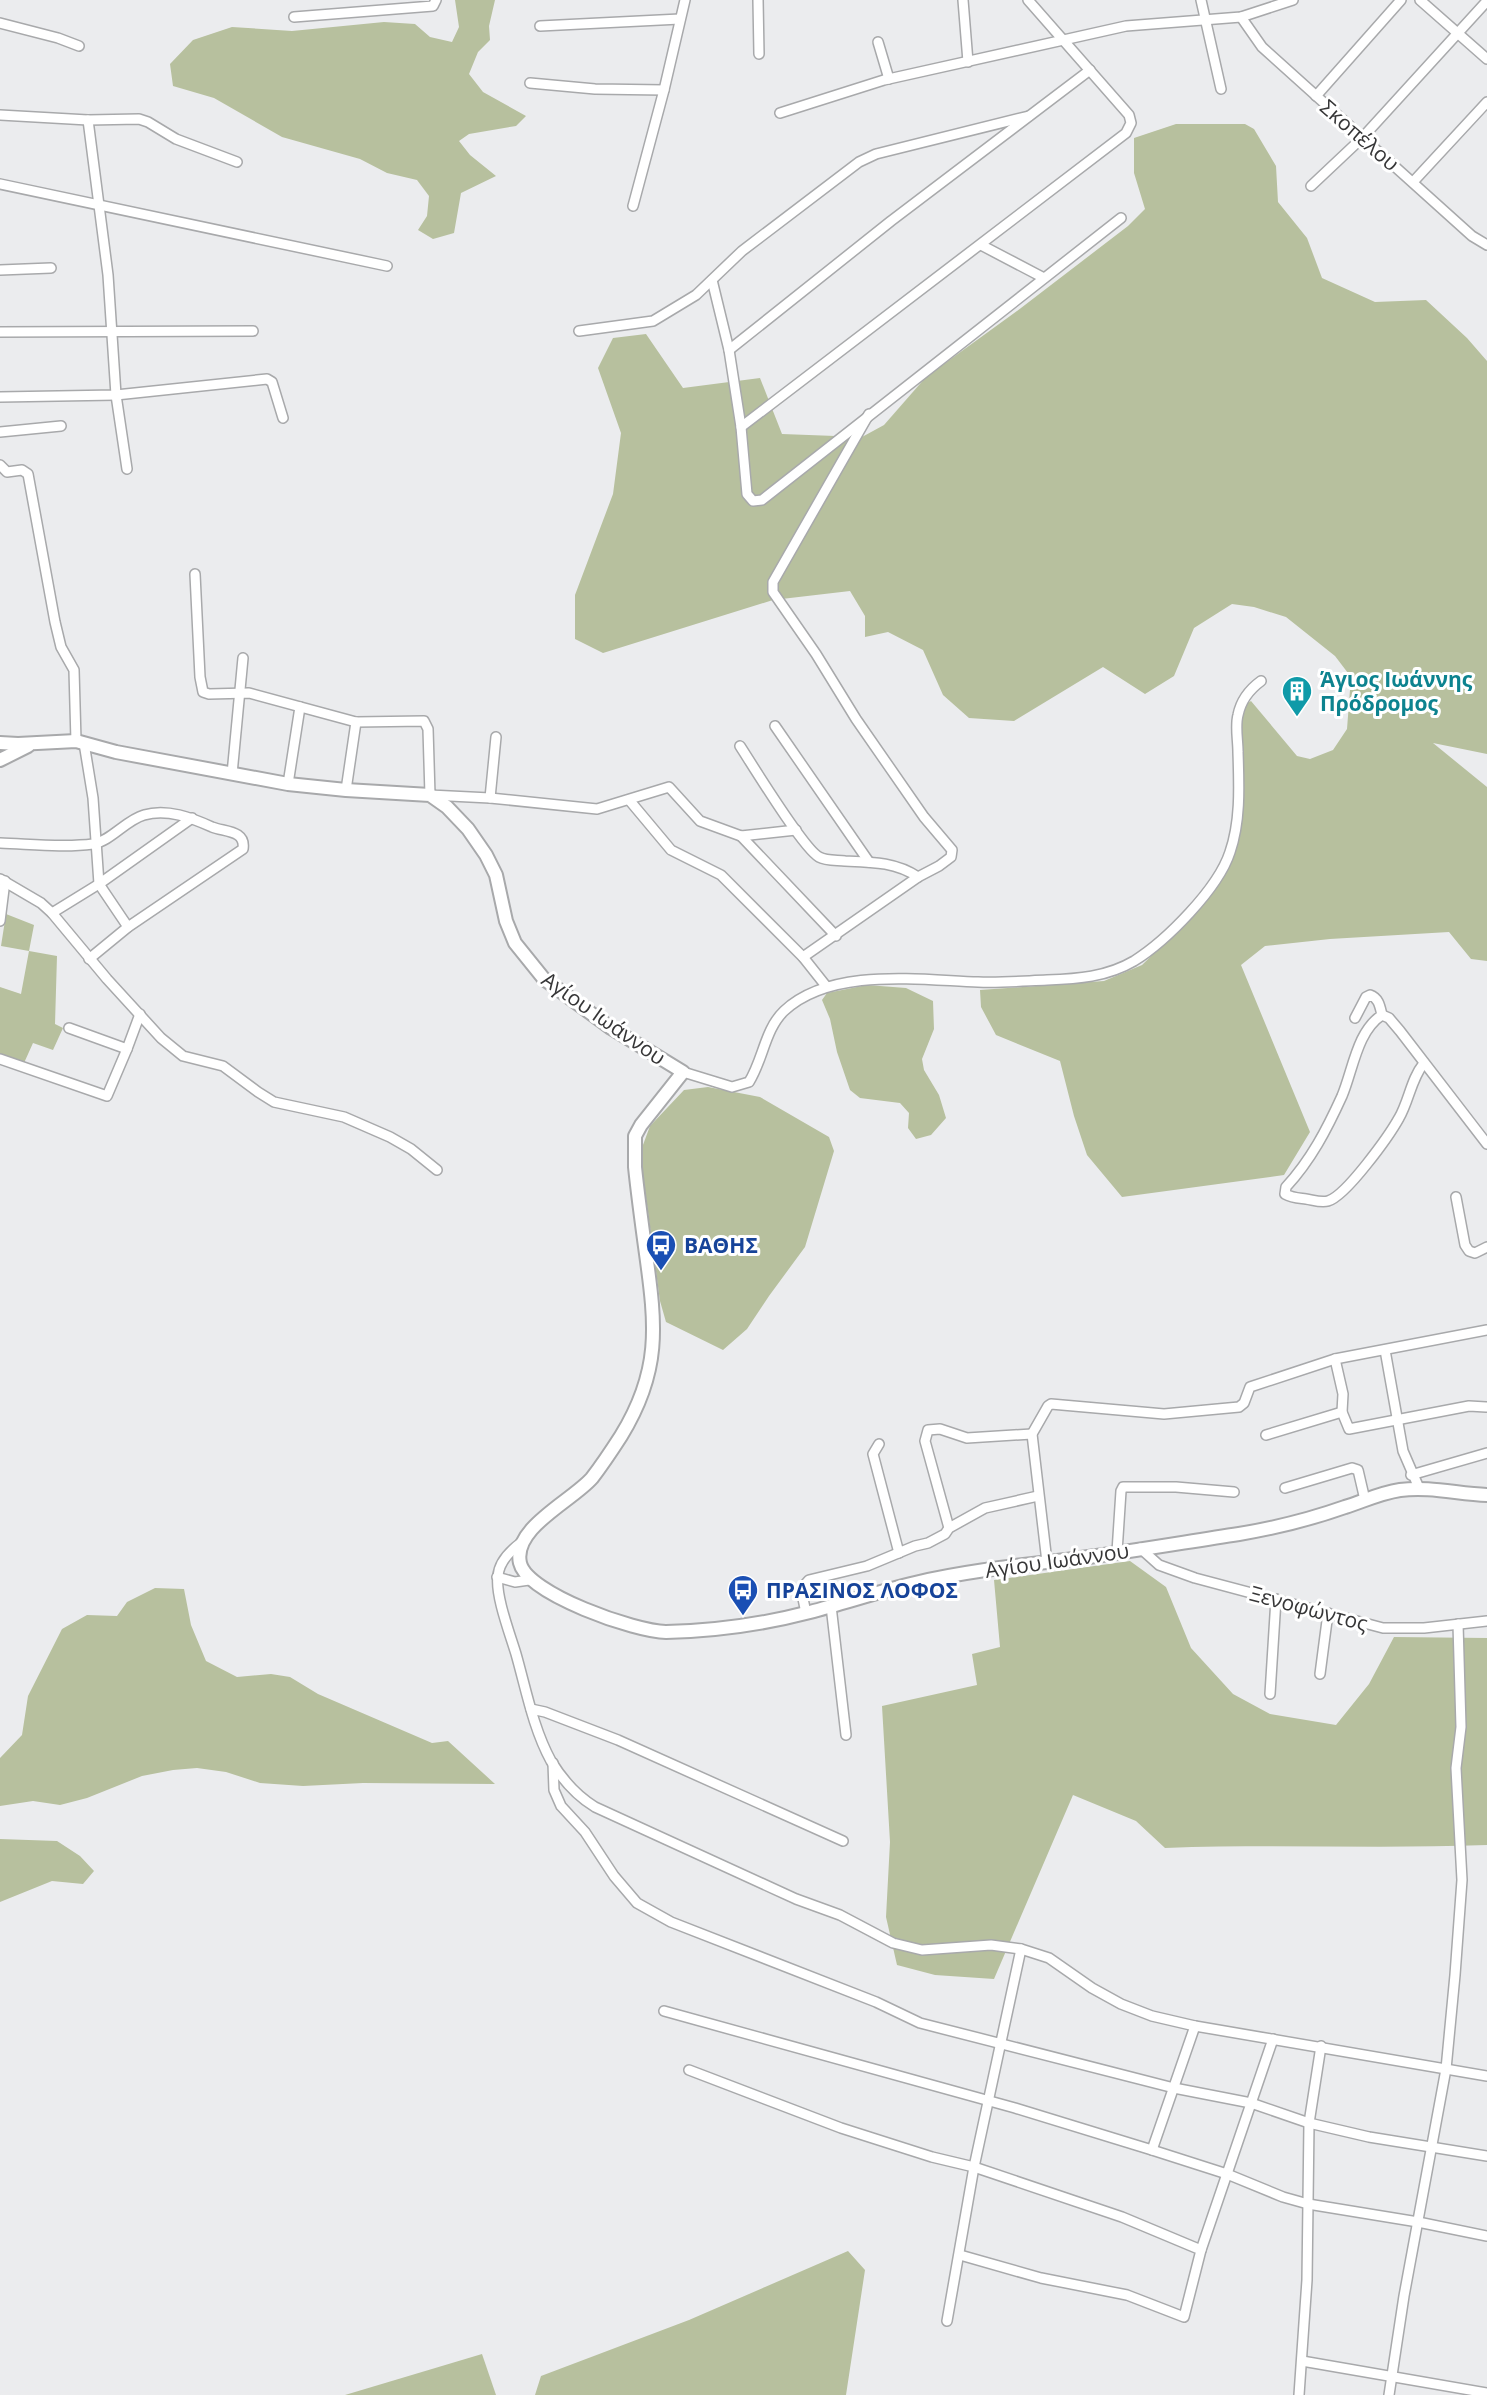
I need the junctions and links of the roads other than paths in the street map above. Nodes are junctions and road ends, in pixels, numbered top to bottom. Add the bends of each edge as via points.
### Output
1 (436, 0) edge
2 (685, 0) edge
3 (758, 0) edge
4 (963, 0) edge
5 (1028, 0) edge
6 (1201, 0) edge
7 (1293, 0) edge
8 (1401, 0) edge
9 (1420, 0) edge
10 (1487, 1) edge
11 (294, 17) dead end
12 (1241, 17) junction
13 (680, 19) junction
14 (1205, 19) junction
15 (0, 23) edge
16 (540, 26) dead end
17 (1458, 33) junction
18 (1065, 41) junction
19 (878, 42) dead end
20 (79, 46) dead end
21 (760, 54) dead end
22 (1487, 59) edge
23 (968, 62) junction
24 (1090, 70) junction
25 (889, 79) junction
26 (530, 83) dead end
27 (1221, 89) dead end
28 (664, 90) junction
29 (1316, 96) junction
30 (1487, 102) edge
31 (780, 113) dead end
32 (0, 116) edge
33 (1029, 116) junction
34 (88, 120) junction
35 (1363, 137) junction
36 (237, 162) dead end
37 (1413, 182) junction
38 (0, 184) edge
39 (1311, 186) dead end
40 (98, 204) junction
41 (633, 206) dead end
42 (1121, 218) dead end
43 (981, 245) junction
44 (1487, 245) edge
45 (387, 266) dead end
46 (51, 268) dead end
47 (0, 270) edge
48 (1044, 278) junction
49 (712, 280) junction
50 (112, 330) junction
51 (253, 331) dead end
52 (579, 331) dead end
53 (0, 332) edge
54 (729, 350) junction
55 (116, 395) junction
56 (0, 397) edge
57 (869, 415) junction
58 (283, 418) dead end
59 (61, 426) dead end
60 (741, 427) junction
61 (0, 432) edge
62 (0, 465) edge
63 (127, 469) dead end
64 (195, 574) dead end
65 (243, 658) dead end
66 (1261, 681) dead end
67 (241, 693) junction
68 (300, 707) junction
69 (356, 722) junction
70 (775, 726) dead end
71 (496, 737) dead end
72 (80, 742) junction
73 (0, 743) edge
74 (32, 744) junction
75 (740, 746) dead end
76 (0, 760) edge
77 (232, 774) junction
78 (288, 784) junction
79 (346, 790) junction
80 (430, 794) junction
81 (490, 797) junction
82 (630, 801) junction
83 (192, 818) junction
84 (796, 830) junction
85 (741, 836) junction
86 (0, 843) edge
87 (96, 844) junction
88 (869, 862) junction
89 (918, 877) junction
90 (2, 880) edge
91 (99, 884) junction
92 (52, 913) junction
93 (0, 921) edge
94 (128, 928) junction
95 (836, 936) junction
96 (803, 957) junction
97 (89, 959) junction
98 (826, 986) junction
99 (140, 1014) junction
100 (1382, 1015) junction
101 (1355, 1018) dead end
102 (69, 1028) dead end
103 (127, 1049) junction
104 (0, 1059) edge
105 (1424, 1063) junction
106 (683, 1072) junction
107 (1487, 1144) edge
108 (437, 1170) dead end
109 (1456, 1198) dead end
110 (1487, 1247) edge
111 (1487, 1330) edge
112 (1385, 1350) junction
113 (1335, 1359) junction
114 (1486, 1407) edge
115 (1342, 1412) junction
116 (1397, 1421) junction
117 (1032, 1434) junction
118 (1266, 1435) dead end
119 (879, 1444) dead end
120 (1487, 1453) edge
121 (1411, 1475) junction
122 (1285, 1488) dead end
123 (1419, 1488) junction
124 (1234, 1492) dead end
125 (1487, 1495) edge
126 (1038, 1496) junction
127 (1365, 1500) junction
128 (949, 1528) junction
129 (523, 1541) junction
130 (1140, 1548) junction
131 (1117, 1552) junction
132 (899, 1553) junction
133 (1047, 1562) junction
134 (497, 1577) junction
135 (529, 1580) junction
136 (1276, 1599) junction
137 (831, 1606) junction
138 (806, 1613) junction
139 (1328, 1613) junction
140 (1487, 1621) edge
141 (1458, 1624) junction
142 (1320, 1674) dead end
143 (1270, 1695) dead end
144 (531, 1709) junction
145 (846, 1735) dead end
146 (553, 1763) junction
147 (843, 1840) dead end
148 (1021, 1949) junction
149 (664, 2011) dead end
150 (1195, 2026) junction
151 (1273, 2039) junction
152 (1000, 2044) junction
153 (1321, 2046) junction
154 (1446, 2069) junction
155 (689, 2070) dead end
156 (1487, 2076) edge
157 (1174, 2088) junction
158 (988, 2100) junction
159 (1251, 2103) junction
160 (1309, 2123) junction
161 (1433, 2147) junction
162 (1152, 2150) junction
163 (1487, 2157) edge
164 (974, 2167) junction
165 (1227, 2174) junction
166 (1308, 2204) junction
167 (1418, 2222) junction
168 (1487, 2236) edge
169 (1201, 2250) junction
170 (960, 2255) junction
171 (947, 2321) dead end
172 (1302, 2361) junction
173 (1392, 2376) junction
174 (1487, 2393) edge
175 (1299, 2395) edge
176 (1389, 2395) edge

1 - 11 street via 433,6
2 - 13 street
3 - 21 street
4 - 23 street
5 - 18 street
6 - 14 street
7 - 12 street
8 - 29 street
9 - 17 street
10 - 17 street
12 - 14 street
12 - 29 street, Σκοπέλου via 1256,41
13 - 16 street
13 - 28 street
14 - 18 street via 1126,26
14 - 27 street
15 - 20 street
17 - 22 street
17 - 35 street
18 - 23 street
18 - 24 street
19 - 25 street
23 - 25 street
24 - 33 street
24 - 43 street via 1132,123
25 - 31 street
26 - 28 street
28 - 41 street
29 - 35 street, Σκοπέλου
30 - 37 street
32 - 34 street
33 - 49 street via 859,162 742,251
33 - 54 street
34 - 36 street via 139,119
34 - 40 street
35 - 37 street, Σκοπέλου
35 - 39 street
37 - 44 street, Σκοπέλου
38 - 40 street
40 - 45 street
40 - 50 street
42 - 48 street
43 - 48 street
43 - 60 street
46 - 47 street
48 - 57 street
49 - 52 street via 653,321
49 - 54 street
50 - 51 street
50 - 53 street
50 - 55 street
54 - 60 street
55 - 56 street
55 - 58 street via 267,379
55 - 63 street
57 - 60 street via 762,500 753,501 747,494
57 - 89 street via 773,582 773,592 856,719 952,850 951,857
59 - 61 street
62 - 72 street via 7,471 28,474 55,622 61,647 74,670
64 - 67 street via 201,688 209,694
65 - 67 street
66 - 98 street via 1250,689 1237,716 1239,802 1230,853 1202,901 1134,961 1108,974 1066,979 870,981
67 - 68 street
67 - 77 street
68 - 69 street
68 - 78 street
69 - 79 street
69 - 80 street via 424,720
70 - 88 street
71 - 81 street
72 - 74 street
72 - 77 street
72 - 87 street via 93,798
73 - 74 street
74 - 76 street
75 - 84 street
77 - 78 street
78 - 79 street
79 - 80 street
80 - 81 street
80 - 106 street, Αγίου Ιωάννου via 468,829 492,864 506,921 516,943 544,979
81 - 82 street via 597,809
82 - 85 street via 669,787 700,821
82 - 96 street via 671,850 721,875
83 - 87 street via 151,813
83 - 91 street
83 - 94 street via 237,834 243,849
84 - 85 street
84 - 88 street via 817,857
85 - 95 street
86 - 87 street
87 - 91 street
88 - 89 street via 903,867
89 - 95 street
90 - 92 street
90 - 93 street
91 - 92 street
91 - 94 street
92 - 97 street
94 - 97 street
95 - 96 street
96 - 98 street
97 - 99 street
98 - 106 street via 782,1012 750,1082 732,1087
99 - 103 street
99 - 108 street via 183,1056 223,1066 274,1101 344,1117 411,1149
100 - 101 street via 1380,1004 1370,995
100 - 105 street
100 - 105 street via 1367,1030 1326,1129 1286,1187 1286,1194 1323,1202 1339,1195 1399,1118
102 - 103 street
103 - 104 street via 107,1096
105 - 107 street
106 - 129 street, Αγίου Ιωάννου via 641,1125 634,1145 654,1306 655,1332 646,1384 636,1409 591,1479
109 - 110 street via 1465,1245 1475,1253
111 - 112 street
112 - 113 street
112 - 116 street
113 - 115 street
113 - 117 street via 1256,1384 1239,1407 1164,1414 1051,1404
114 - 116 street via 1469,1406
115 - 116 street via 1349,1429
115 - 118 street
116 - 121 street
117 - 126 street
117 - 128 street via 967,1438 928,1430 925,1441
119 - 132 street via 873,1454
120 - 121 street
121 - 123 street
122 - 127 street via 1352,1468 1358,1469
123 - 125 street, Αγίου Ιωάννου
123 - 127 street, Αγίου Ιωάννου
124 - 131 street via 1123,1487
126 - 128 street via 985,1508
126 - 133 street
127 - 130 street, Αγίου Ιωάννου via 1243,1533
128 - 132 street via 938,1538
129 - 134 street via 504,1560
129 - 135 street via 520,1565
130 - 131 street, Αγίου Ιωάννου
130 - 136 street, Ξενοφώντος via 1159,1565
131 - 133 street, Αγίου Ιωάννου
132 - 138 street via 804,1583
133 - 137 street, Αγίου Ιωάννου via 913,1583
134 - 135 street
134 - 144 street
135 - 138 street, Αγίου Ιωάννου via 594,1613 645,1630 702,1630
136 - 139 street, Ξενοφώντος
136 - 143 street
137 - 138 street, Αγίου Ιωάννου
137 - 145 street
139 - 141 street, Ξενοφώντος via 1394,1629
139 - 142 street
140 - 141 street, Ξενοφώντος
141 - 154 street via 1461,1727 1456,1768 1462,1880
144 - 146 street
144 - 147 street via 618,1740
146 - 148 street via 582,1799 595,1807 893,1943 922,1951 991,1945
146 - 152 street via 554,1790 561,1806 637,1903 671,1922 920,2023
148 - 150 street via 1049,1958 1121,2004
148 - 152 street
149 - 158 street
150 - 151 street
150 - 157 street
151 - 153 street
151 - 159 street
152 - 157 street
152 - 158 street
153 - 154 street
153 - 160 street
154 - 156 street
154 - 161 street
155 - 164 street via 841,2129
157 - 159 street
157 - 162 street
158 - 162 street
158 - 164 street
159 - 160 street
159 - 165 street
160 - 161 street
160 - 166 street
161 - 163 street
161 - 167 street
162 - 165 street
164 - 169 street via 1122,2217
164 - 170 street
165 - 166 street
165 - 169 street
166 - 167 street
166 - 172 street
167 - 168 street
167 - 173 street
169 - 170 street via 1184,2317 1126,2295
170 - 171 street
172 - 173 street
172 - 175 street
173 - 174 street
173 - 176 street

